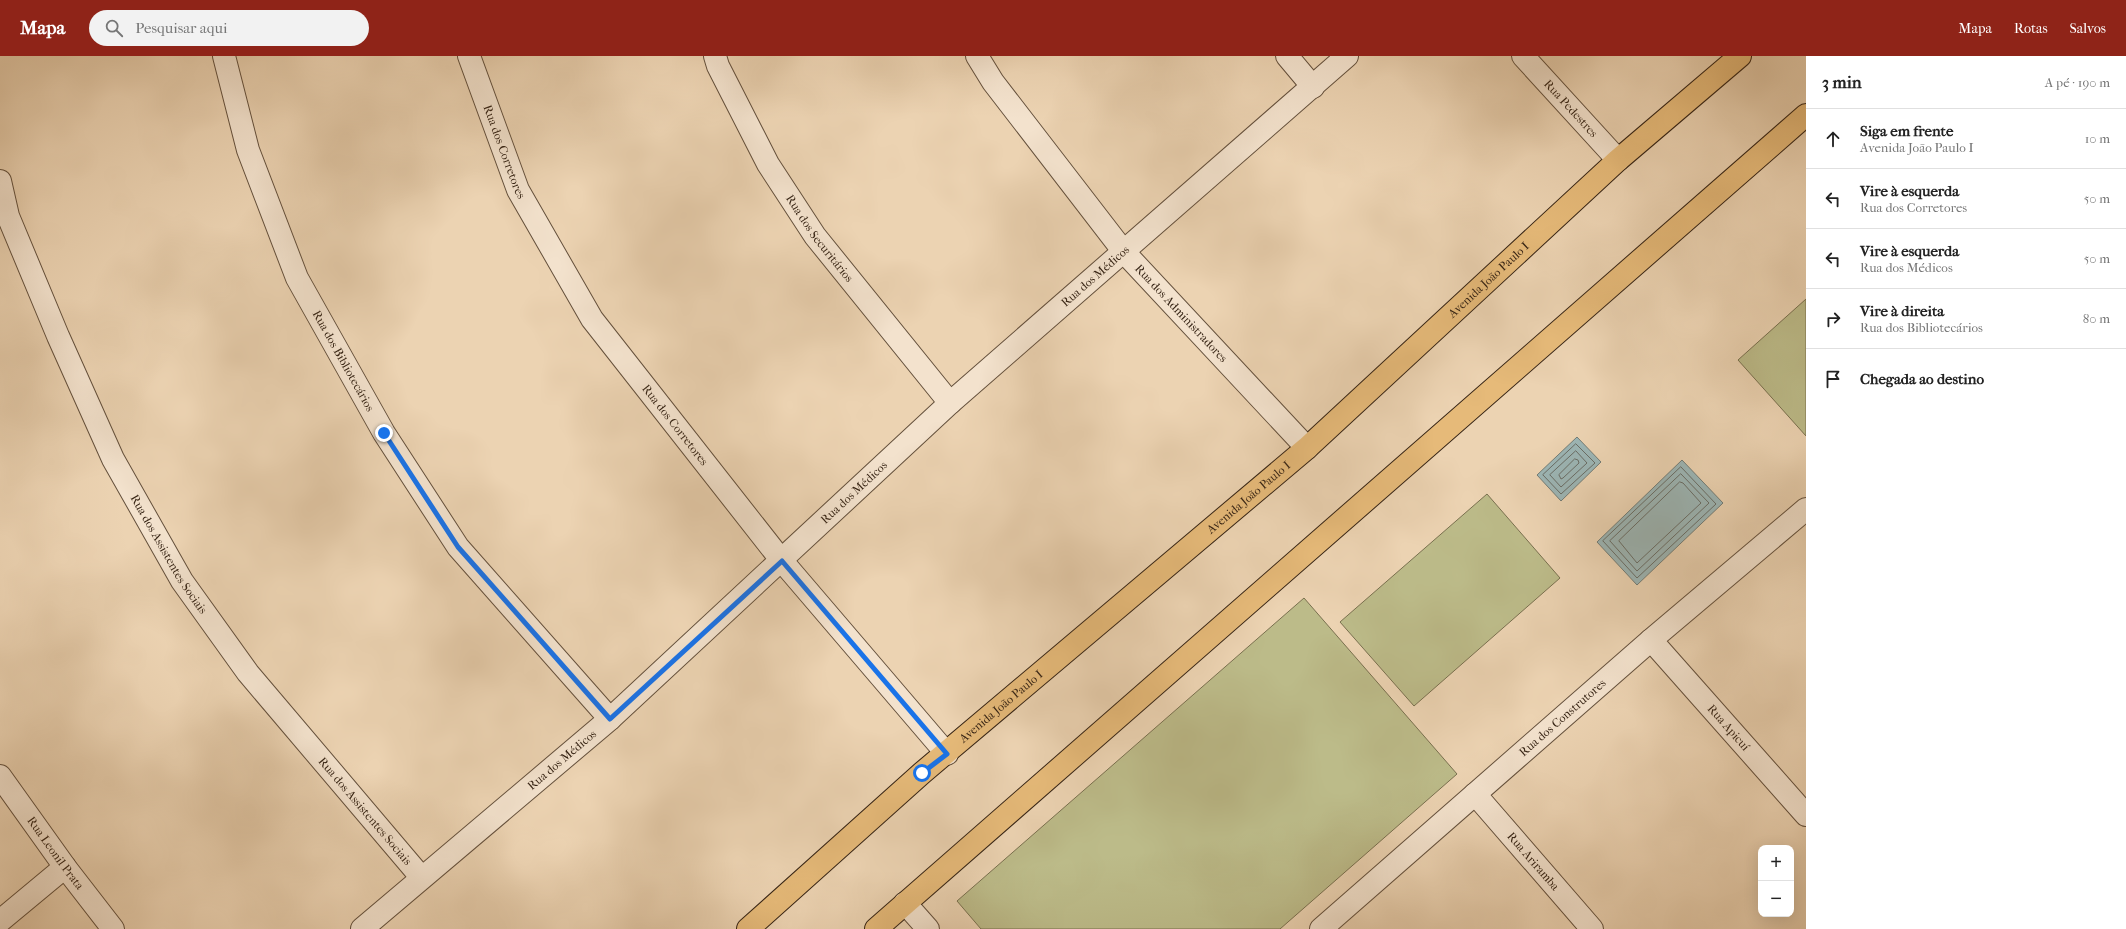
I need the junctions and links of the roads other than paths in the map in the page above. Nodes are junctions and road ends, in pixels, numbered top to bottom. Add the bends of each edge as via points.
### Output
1 (224, 56) edge
2 (469, 56) edge
3 (715, 56) edge
4 (977, 56) edge
5 (1286, 56) edge
6 (1347, 56) edge
7 (1523, 56) edge
8 (1740, 56) edge
9 (1313, 87) junction
10 (1806, 115) edge
11 (1618, 160) junction
12 (0, 182) edge
13 (1124, 252) junction
14 (950, 403) junction
15 (1307, 448) junction
16 (1806, 509) edge
17 (782, 561) junction
18 (1651, 640) junction
19 (610, 719) junction
20 (947, 754) junction
21 (0, 776) edge
22 (1476, 794) junction
23 (1806, 815) edge
24 (65, 867) junction
25 (421, 877) junction
26 (905, 903) junction
27 (0, 921) edge
28 (113, 929) edge
29 (362, 929) edge
30 (748, 929) edge
31 (876, 929) edge
32 (928, 929) edge
33 (1321, 929) edge
34 (1592, 929) edge

1 - 19 street, Rua dos Bibliotecários via 248,150 297,278 384,433 458,547
2 - 17 street, Rua dos Corretores via 518,190 592,320
3 - 14 street, Rua dos Securitários via 768,164 815,236
4 - 13 street, Rua dos Administradores via 993,82
5 - 9 street
6 - 9 street, Rua dos Médicos
7 - 11 street, Rua Pedestres
8 - 11 main road, Avenida João Paulo I
9 - 13 street, Rua dos Médicos
10 - 26 main road
11 - 15 main road, Avenida João Paulo I
12 - 25 street, Rua dos Assistentes Sociais via 8,216 112,458 182,581 248,673
13 - 14 street, Rua dos Médicos
13 - 15 street, Rua dos Administradores
14 - 17 street, Rua dos Médicos
15 - 20 main road, Avenida João Paulo I
16 - 18 street, Rua dos Construtores
17 - 19 street, Rua dos Médicos
17 - 20 street, Rua dos Corretores
18 - 22 street, Rua dos Construtores
18 - 23 street, Rua Apicuí
19 - 25 street, Rua dos Médicos
20 - 30 main road, Avenida João Paulo I via 922,773
21 - 24 street, Rua Leonil Prata
22 - 33 street, Rua dos Construtores
22 - 34 street, Rua Ariramba
24 - 27 street
24 - 28 street, Rua Leonil Prata
25 - 29 street, Rua dos Médicos
26 - 31 main road
26 - 32 street

